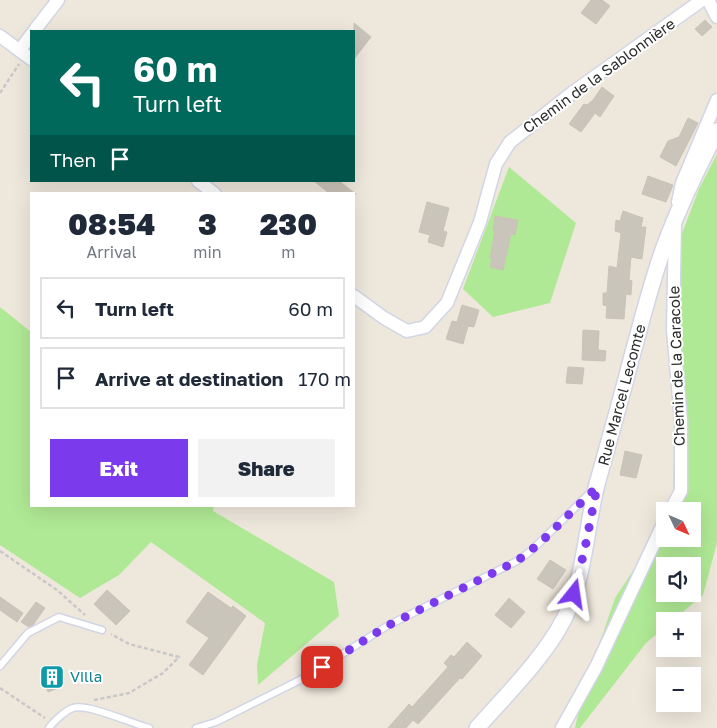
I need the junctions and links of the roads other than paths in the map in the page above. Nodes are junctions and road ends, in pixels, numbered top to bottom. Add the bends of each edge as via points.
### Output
1 (58, 0) edge
2 (702, 0) edge
3 (708, 0) edge
4 (717, 16) edge
5 (35, 30) edge
6 (0, 36) edge
7 (30, 36) edge
8 (20, 50) junction
9 (30, 58) edge
10 (717, 100) edge
11 (717, 131) edge
12 (199, 182) edge
13 (212, 192) edge
14 (676, 218) junction
15 (355, 297) edge
16 (597, 487) junction
17 (675, 502) edge
18 (656, 539) edge
19 (102, 630) road end
20 (0, 666) edge
21 (50, 725) edge
22 (149, 728) edge
23 (196, 728) edge
24 (477, 728) edge
25 (562, 728) edge

1 - 5 street
2 - 15 street, Chemin de la Sablonnière via 572,93 510,142 496,164 480,222 447,303 425,327 407,331
3 - 4 street
6 - 8 street
7 - 8 street
8 - 9 street
10 - 14 street, Chemin de la Caracole via 682,183
11 - 14 street, Rue Marcel Lecomte
12 - 13 street
14 - 16 street, Rue Marcel Lecomte via 647,300
14 - 17 street, Chemin de la Caracole via 673,330 681,421 681,491
16 - 23 lane via 517,561 387,626 306,677 216,722
16 - 24 street, Rue Marcel Lecomte via 574,594 564,618 550,641
18 - 25 street via 596,667
19 - 20 lane via 59,617 28,633
21 - 22 lane via 73,708 91,709

